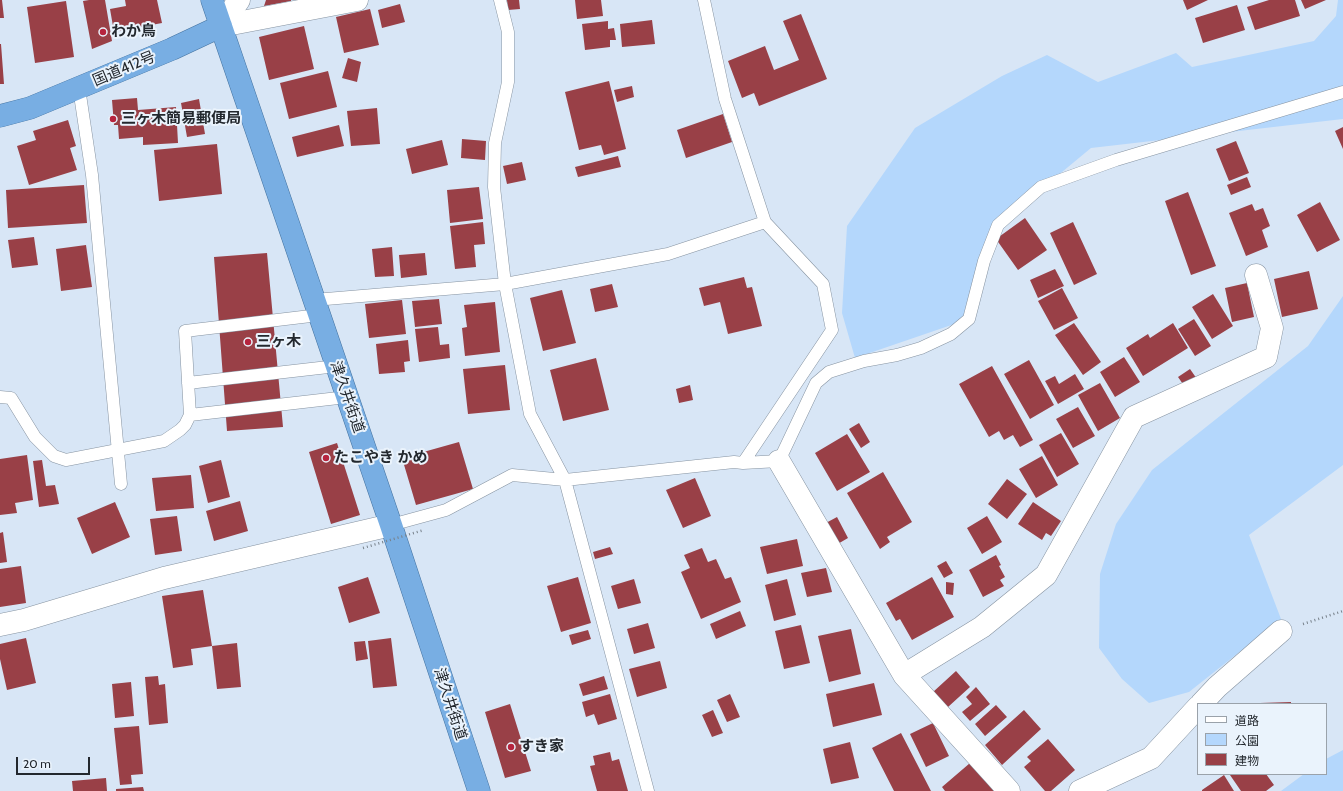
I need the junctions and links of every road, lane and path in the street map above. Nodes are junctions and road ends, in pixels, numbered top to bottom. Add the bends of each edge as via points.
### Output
1 (212, 0) edge
2 (239, 0) edge
3 (357, 0) edge
4 (500, 0) edge
5 (704, 0) edge
6 (220, 26) junction
7 (79, 88) junction
8 (1343, 92) edge
9 (0, 116) edge
10 (765, 222) junction
11 (1256, 275) dead end
12 (505, 284) junction
13 (316, 307) junction
14 (337, 366) junction
15 (188, 382) junction
16 (0, 397) edge
17 (347, 397) junction
18 (190, 415) junction
19 (118, 450) junction
20 (779, 462) junction
21 (743, 463) junction
22 (565, 480) junction
23 (121, 484) dead end
24 (391, 526) junction
25 (424, 530) dead end
26 (363, 548) dead end
27 (1343, 611) edge
28 (0, 625) edge
29 (1281, 631) joint
30 (904, 675) junction
31 (1202, 703) edge
32 (1197, 708) edge
33 (479, 791) edge
34 (648, 791) edge
35 (1010, 791) edge
36 (1080, 791) edge

1 - 6 highway
2 - 6 street
3 - 6 street
4 - 12 lane via 508,32 508,82 495,143 494,187
5 - 10 lane via 725,99
6 - 7 highway, 国道412号
6 - 13 highway, 津久井街道
7 - 9 highway, 国道412号 via 30,108
7 - 19 lane via 92,175
8 - 20 lane via 1116,160 1041,187 998,224 984,261 969,320 951,334 921,348 829,372 816,383
10 - 12 lane via 668,254
10 - 21 lane via 823,284 832,330
11 - 30 street via 1272,328 1266,357 1134,417 1046,575 982,627
12 - 13 lane
12 - 22 lane via 530,414
13 - 14 highway, 津久井街道
13 - 15 lane via 185,331
14 - 15 lane
14 - 17 highway, 津久井街道
15 - 18 lane
16 - 19 lane via 11,398 35,437 54,456 66,460
17 - 18 lane
17 - 24 highway, 津久井街道
18 - 19 lane via 185,425 164,441
19 - 23 lane
20 - 21 lane
20 - 30 street
21 - 22 lane
22 - 24 lane via 512,475 446,510
22 - 34 lane
24 - 28 street via 164,578
24 - 33 highway, 津久井街道
25 - 26 path, bridge
27 - 29 path
29 - 31 street
30 - 35 street
32 - 36 street via 1151,758

